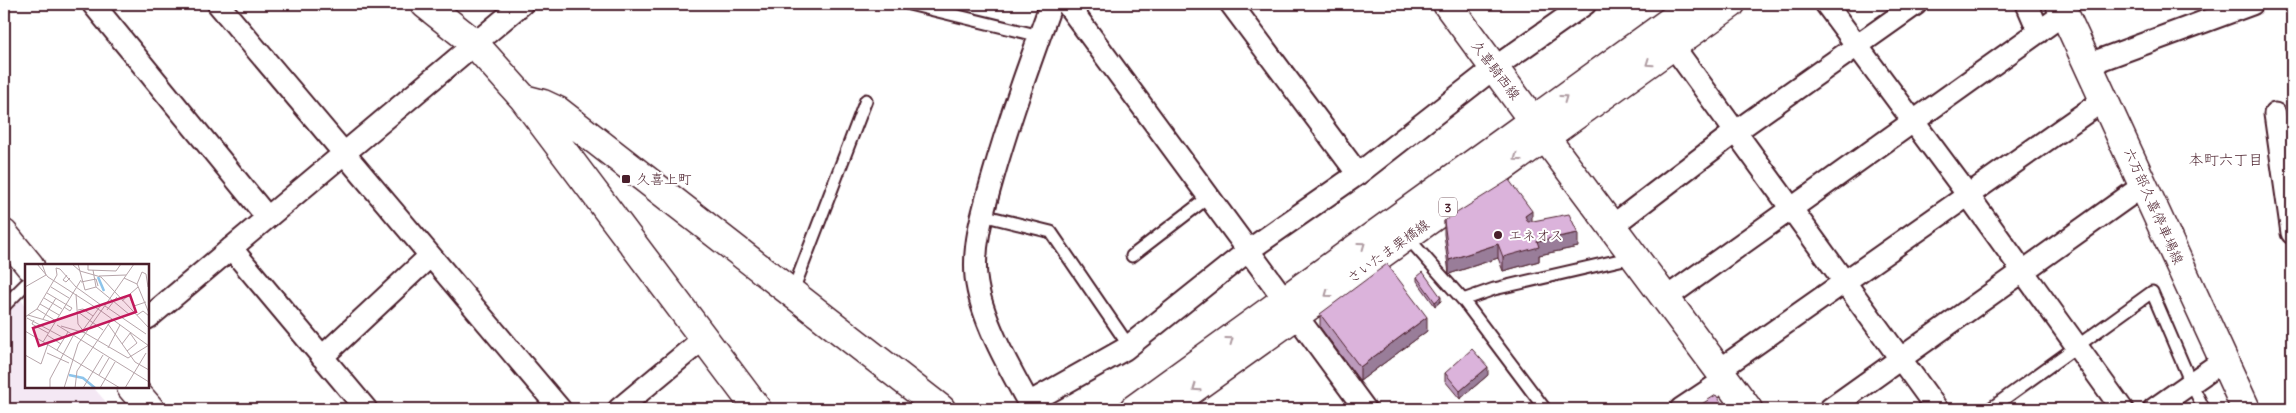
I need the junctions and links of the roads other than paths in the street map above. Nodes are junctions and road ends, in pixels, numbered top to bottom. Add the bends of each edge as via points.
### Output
1 (218, 4) edge
2 (425, 4) edge
3 (522, 4) edge
4 (909, 4) edge
5 (1051, 4) edge
6 (1067, 4) edge
7 (1231, 4) edge
8 (1447, 4) edge
9 (1585, 4) edge
10 (1694, 4) edge
11 (1731, 4) edge
12 (1826, 4) edge
13 (1916, 4) edge
14 (2027, 4) edge
15 (2252, 4) edge
16 (96, 5) edge
17 (2063, 9) edge
18 (2039, 32) junction
19 (1040, 36) junction
20 (474, 43) junction
21 (1673, 46) junction
22 (1858, 46) junction
23 (2089, 64) junction
24 (1494, 68) junction
25 (524, 99) junction
26 (2105, 99) junction
27 (866, 100) dead end
28 (2275, 114) dead end
29 (1914, 121) junction
30 (1539, 129) junction
31 (1735, 132) junction
32 (343, 154) junction
33 (1358, 174) junction
34 (2144, 185) junction
35 (1968, 195) junction
36 (1210, 196) junction
37 (1791, 208) junction
38 (982, 215) junction
39 (267, 218) junction
40 (1612, 226) junction
41 (2292, 233) edge
42 (4, 234) edge
43 (1407, 237) junction
44 (231, 248) junction
45 (1250, 250) junction
46 (430, 256) junction
47 (1132, 256) dead end
48 (1635, 256) junction
49 (28, 264) edge
50 (2023, 272) junction
51 (1844, 282) junction
52 (25, 285) edge
53 (791, 295) junction
54 (1666, 298) junction
55 (1463, 300) junction
56 (4, 306) edge
57 (1291, 308) junction
58 (149, 317) edge
59 (703, 339) junction
60 (1129, 346) junction
61 (2078, 348) junction
62 (322, 357) junction
63 (1901, 359) junction
64 (2224, 360) junction
65 (1722, 374) junction
66 (2191, 384) junction
67 (132, 388) edge
68 (1030, 406) edge
69 (150, 409) edge
70 (366, 409) edge
71 (560, 409) edge
72 (619, 409) edge
73 (757, 409) edge
74 (941, 409) edge
75 (1134, 409) edge
76 (1165, 409) edge
77 (1365, 409) edge
78 (1545, 409) edge
79 (1681, 409) edge
80 (1748, 409) edge
81 (1830, 409) edge
82 (1937, 409) edge
83 (1990, 409) edge
84 (2122, 409) edge
85 (2154, 409) edge
86 (2204, 409) edge
87 (2246, 409) edge

1 - 32 street
2 - 20 main road
3 - 20 street
4 - 19 lane
5 - 19 street
6 - 36 street
7 - 33 street
8 - 24 main road, 久喜騎西線
9 - 24 street
30 -> 10 main road, さいたま栗橋線 / 3
11 - 21 main road, さいたま栗橋線 / 3
12 - 22 street
13 - 22 street
14 - 18 street
15 - 23 street
16 - 39 street
17 - 18 street
17 - 23 main road, 六万部久喜停車場線
18 - 29 street
19 - 38 street via 1009,121
20 - 25 main road
20 - 32 street
21 -> 30 main road, さいたま栗橋線 / 3
21 - 31 street
22 - 29 street
22 - 31 street
23 - 26 main road, 六万部久喜停車場線
24 - 30 main road, 久喜騎西線
24 - 33 street
25 - 53 main road via 558,111
25 - 59 main road
26 - 34 main road, 六万部久喜停車場線
26 - 35 street
27 - 53 lane
28 - 41 street
29 - 35 street
29 - 37 street
30 - 40 main road, 久喜騎西線
30 -> 43 main road, さいたま栗橋線 / 3
57 -> 30 main road, さいたま栗橋線 / 3
31 - 37 street
31 - 40 street
32 - 39 street
32 - 46 street
33 - 45 street
34 - 50 street
34 - 64 main road, 六万部久喜停車場線
35 - 50 street
35 - 51 street
36 - 45 street
36 - 47 lane
37 - 51 street
37 - 54 street
38 - 60 lane via 1051,232
38 - 68 street via 976,262 980,297 1003,354
39 - 44 street
40 - 48 main road, 久喜騎西線
42 - 49 main road
43 - 55 lane
43 -> 57 main road, さいたま栗橋線 / 3
44 - 58 street
44 - 62 street
45 - 57 street
45 - 60 street
46 - 62 street
46 - 71 street
48 - 54 main road, 久喜騎西線
48 - 55 lane via 1494,289
50 - 61 street
50 - 63 street
51 - 63 street
51 - 65 street
52 - 56 lane
53 - 74 main road
54 - 65 main road, 久喜騎西線
55 - 78 lane
75 -> 57 main road, さいたま栗橋線 / 3
57 -> 76 main road, さいたま栗橋線 / 3
57 - 77 street
59 - 72 street
59 - 73 main road
60 - 68 street
61 - 66 lane via 2152,292
61 - 83 lane
61 - 84 street
62 - 70 street
63 - 81 street
63 - 82 street
64 - 66 street
64 - 87 main road, 六万部久喜停車場線
65 - 79 street
65 - 80 main road, 久喜騎西線
66 - 85 street
66 - 86 lane
67 - 69 main road

